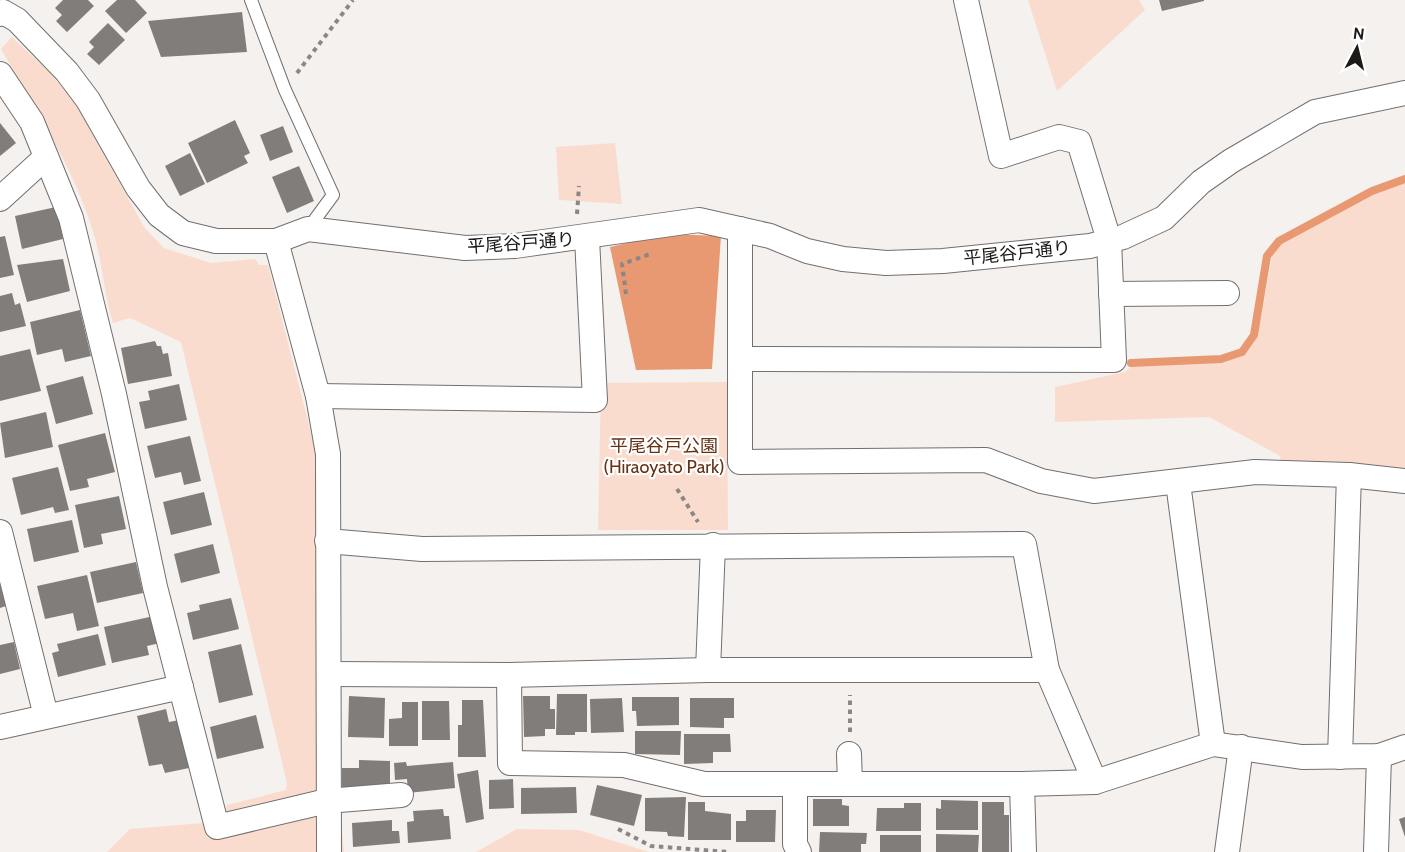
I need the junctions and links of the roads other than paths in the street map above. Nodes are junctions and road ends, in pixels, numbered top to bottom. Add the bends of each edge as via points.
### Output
1 (251, 0) edge
2 (966, 0) edge
3 (0, 14) edge
4 (0, 74) edge
5 (1405, 93) edge
6 (46, 157) junction
7 (0, 199) edge
8 (308, 229) junction
9 (740, 229) junction
10 (587, 238) junction
11 (1116, 238) junction
12 (276, 241) junction
13 (1227, 292) dead end
14 (1111, 294) junction
15 (740, 359) junction
16 (318, 396) junction
17 (1349, 475) junction
18 (1405, 481) edge
19 (1178, 483) junction
20 (0, 532) edge
21 (327, 542) junction
22 (713, 545) junction
23 (5, 568) edge
24 (708, 670) junction
25 (1047, 670) junction
26 (330, 674) junction
27 (509, 675) junction
28 (181, 687) junction
29 (46, 716) junction
30 (0, 727) edge
31 (1213, 744) junction
32 (1241, 747) junction
33 (1405, 747) edge
34 (849, 754) road end
35 (1379, 756) junction
36 (1340, 757) junction
37 (1095, 782) junction
38 (795, 784) junction
39 (850, 784) junction
40 (1022, 784) junction
41 (401, 795) dead end
42 (327, 801) junction
43 (329, 852) edge
44 (799, 852) edge
45 (1024, 852) edge
46 (1227, 852) edge
47 (1376, 852) edge

1 - 8 lane via 285,90 333,195
2 - 11 street via 1001,156 1059,137 1078,142
3 - 12 street, 平尾谷戸通り via 17,20 68,72 138,188 159,215 183,233 216,242
4 - 6 street via 32,122
5 - 11 street, 平尾谷戸通り via 1315,112 1231,161 1164,218
6 - 7 street
6 - 28 street via 71,218
8 - 10 street, 平尾谷戸通り via 465,248
8 - 12 street, 平尾谷戸通り
9 - 10 street, 平尾谷戸通り via 699,220
9 - 11 street, 平尾谷戸通り via 834,257 886,263 1090,246
9 - 15 street
10 - 16 street via 595,400
11 - 14 street
12 - 16 street
13 - 14 street
14 - 15 street via 1114,360
15 - 19 street via 741,462 986,460 1041,481 1094,491
16 - 21 street via 328,454
17 - 18 street
17 - 19 street via 1255,472
17 - 36 street
19 - 31 street
20 - 23 street
21 - 22 street via 422,549
21 - 26 street
22 - 24 street
22 - 25 street via 1024,544
23 - 29 street
24 - 25 street
24 - 27 street
25 - 37 street
26 - 27 street
26 - 42 street
27 - 38 street via 510,763 624,765 704,784
28 - 29 street
28 - 42 street via 217,827
29 - 30 street
31 - 32 street
31 - 37 street
32 - 36 street via 1302,757
32 - 46 street
33 - 35 street
34 - 39 street
35 - 36 street
35 - 47 street
37 - 40 street
38 - 39 street
38 - 44 street via 795,844
39 - 40 street
40 - 45 street
41 - 42 street
42 - 43 street

